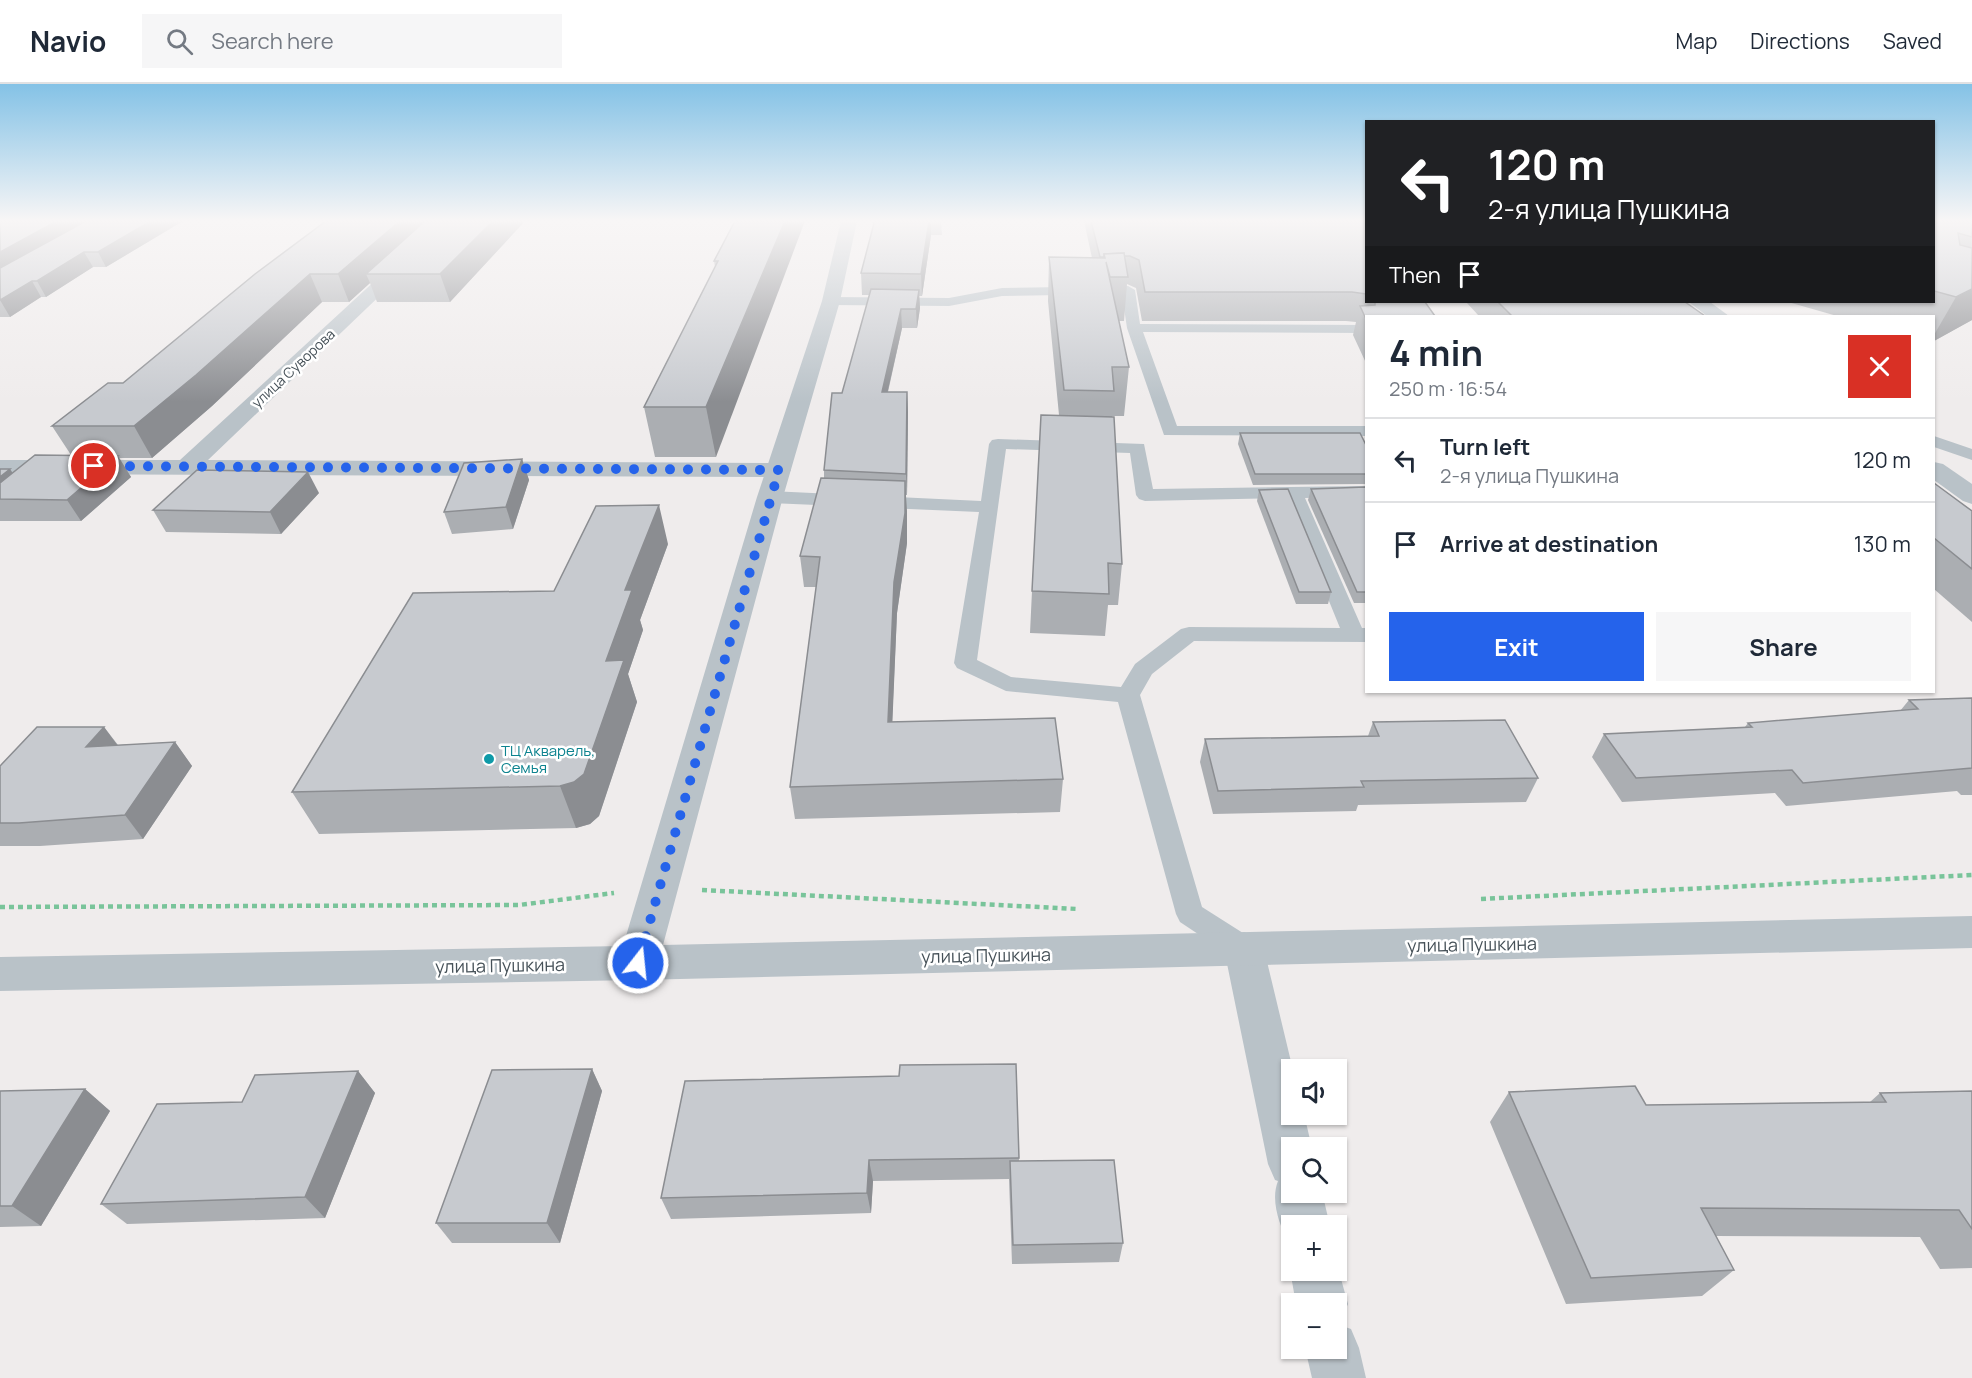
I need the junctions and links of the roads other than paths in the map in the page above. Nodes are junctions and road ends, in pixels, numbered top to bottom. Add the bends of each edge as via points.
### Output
1 (385, 281) edge
2 (835, 281) edge
3 (831, 301) junction
4 (1700, 303) edge
5 (1718, 315) edge
6 (1134, 328) junction
7 (1365, 329) edge
8 (1365, 430) edge
9 (1935, 441) edge
10 (1972, 455) edge
11 (188, 466) junction
12 (0, 467) edge
13 (779, 470) junction
14 (1935, 470) edge
15 (1365, 491) edge
16 (1294, 493) junction
17 (1972, 496) edge
18 (770, 498) junction
19 (989, 507) junction
20 (1360, 635) edge
21 (1128, 695) junction
22 (1972, 932) edge
23 (1244, 949) junction
24 (638, 963) junction
25 (0, 974) edge
26 (1286, 1137) edge
27 (1335, 1359) edge
28 (1339, 1378) edge

1 - 11 street, улица Суворова
2 - 3 street
3 - 6 lane via 949,302 1002,292 1128,290
3 - 13 street
4 - 5 street
6 - 7 lane
6 - 8 lane via 1170,431
9 - 10 lane
11 - 12 street
11 - 13 street
13 - 18 street
14 - 17 street
15 - 16 lane
16 - 19 lane via 1144,495 1138,448 999,444
16 - 20 lane
18 - 19 lane
18 - 24 street
19 - 21 lane via 965,663 1006,684
20 - 21 lane via 1188,634 1143,669
21 - 23 lane via 1190,914
22 - 23 street, улица Пушкина
23 - 24 street, улица Пушкина
23 - 26 street
24 - 25 street, улица Пушкина
27 - 28 street

